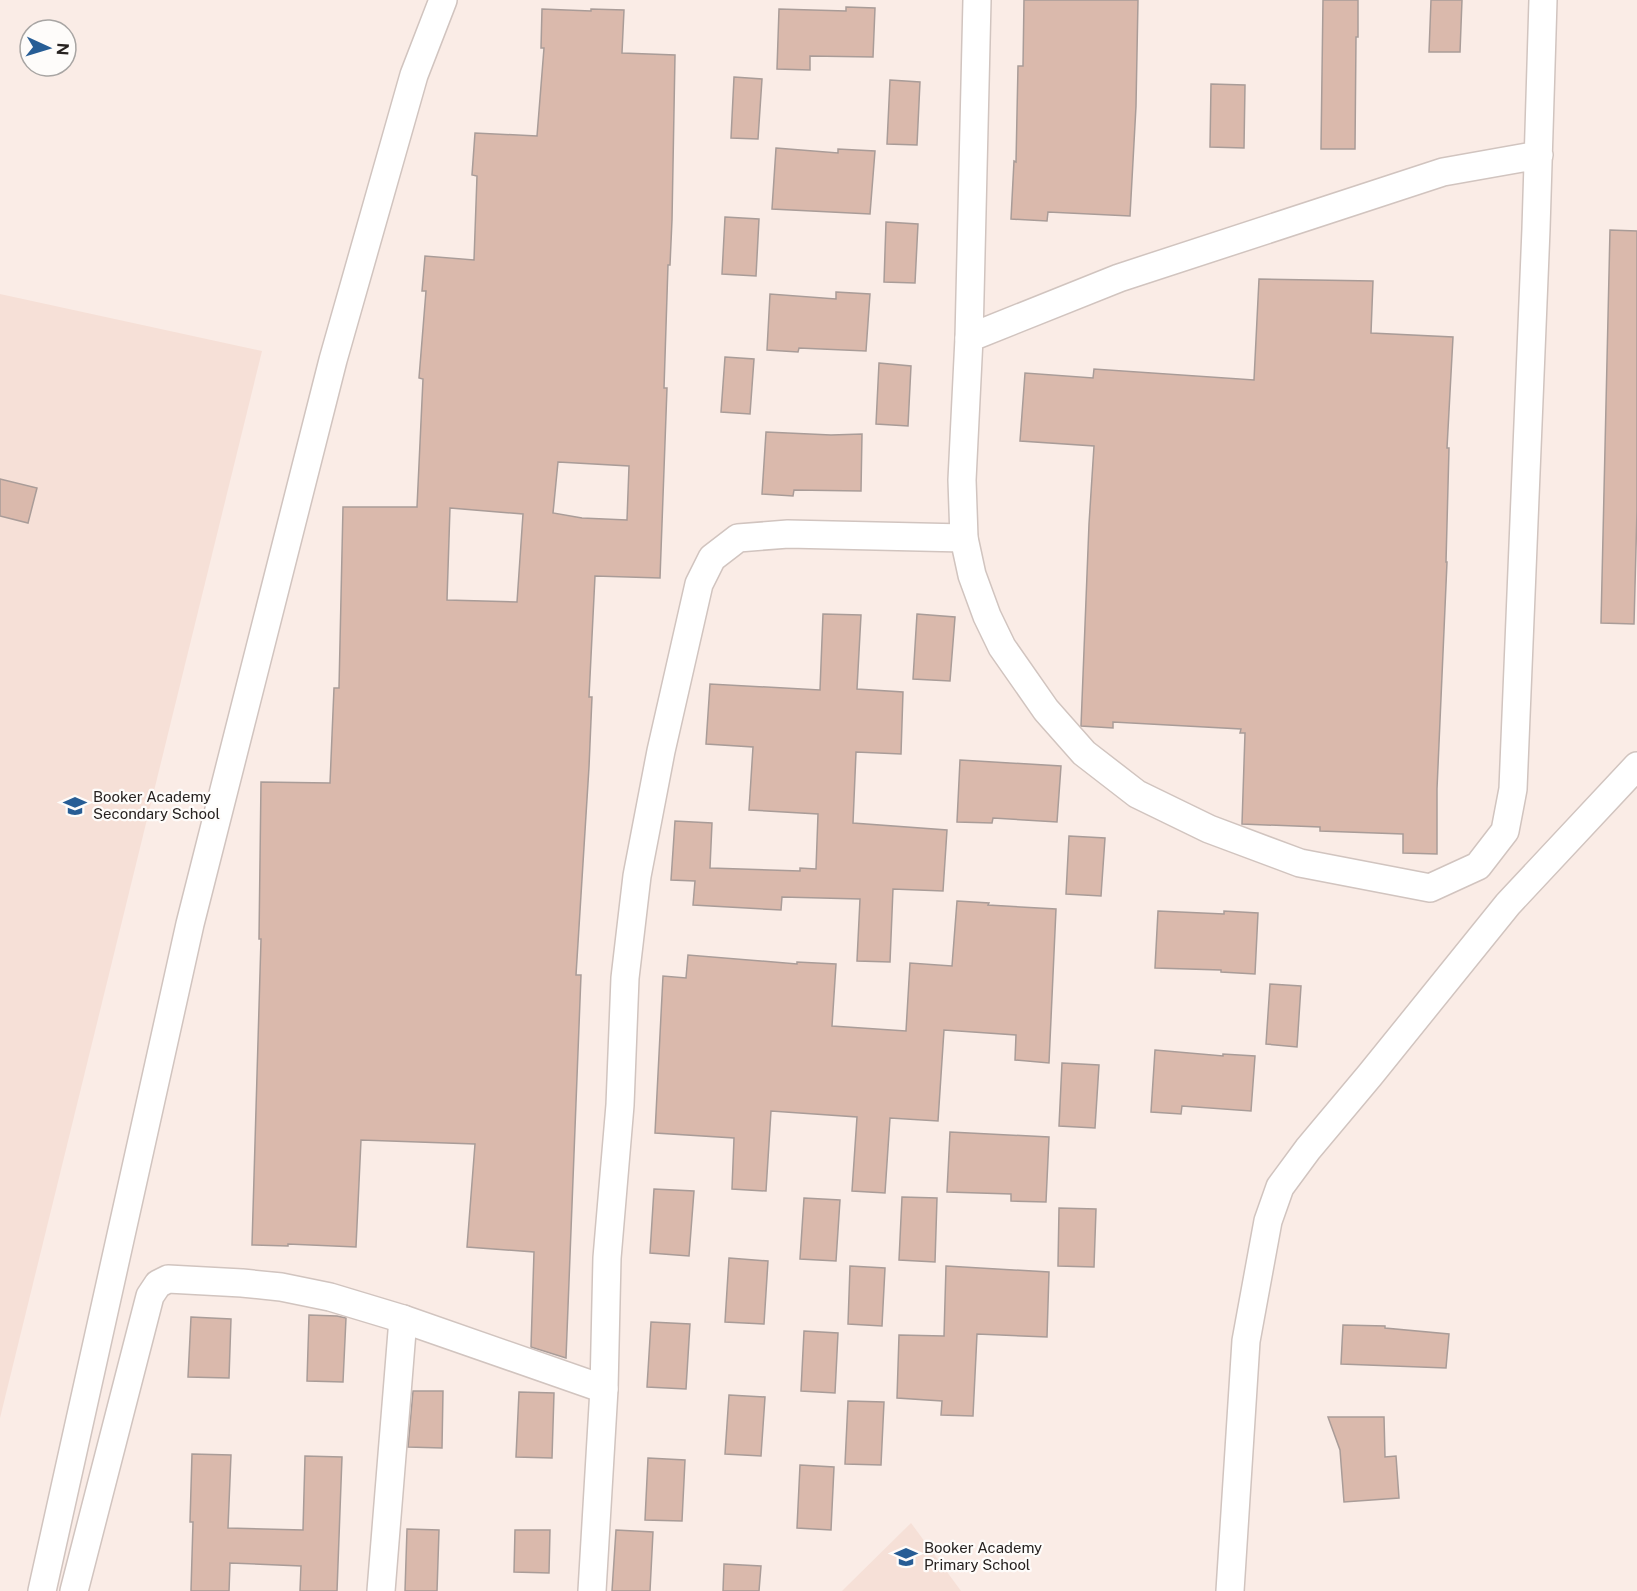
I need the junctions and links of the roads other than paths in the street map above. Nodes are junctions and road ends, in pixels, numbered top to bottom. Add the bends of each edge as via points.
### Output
1 (443, 0) edge
2 (977, 0) edge
3 (1543, 0) edge
4 (1539, 155) junction
5 (969, 338) junction
6 (964, 538) junction
7 (1637, 766) edge
8 (403, 1319) junction
9 (604, 1389) junction
10 (42, 1591) edge
11 (74, 1591) edge
12 (381, 1591) edge
13 (592, 1591) edge
14 (1230, 1591) edge

1 - 10 street via 414,75 337,349 190,924
2 - 5 street
3 - 4 street
4 - 5 street via 1443,172 1119,278
4 - 6 street via 1513,789 1505,831 1478,866 1430,888 1300,863 1209,829 1137,794 1084,753 1046,710 1002,647 978,594
5 - 6 street via 962,480
6 - 9 street via 788,534 738,538 712,558 699,584 661,751 634,899 625,978 620,1105 607,1258
7 - 14 street via 1508,904 1280,1187 1268,1221 1246,1341
8 - 9 street
8 - 11 street via 281,1287 204,1279 168,1279 158,1284 150,1296
8 - 12 street
9 - 13 street

